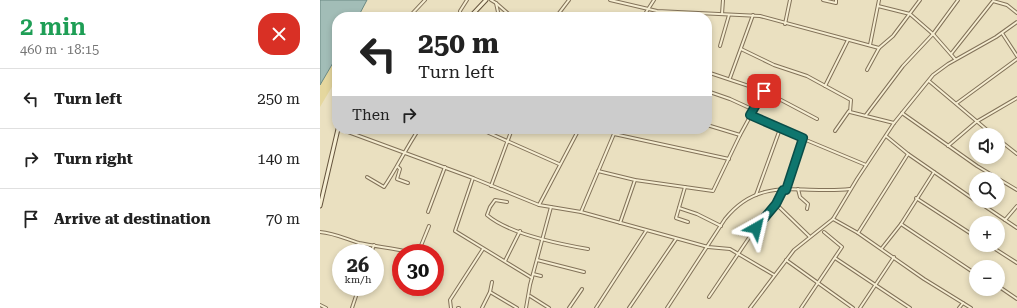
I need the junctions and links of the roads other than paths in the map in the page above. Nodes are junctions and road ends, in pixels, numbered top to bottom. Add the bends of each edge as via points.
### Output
1 (425, 0) edge
2 (467, 0) edge
3 (486, 0) edge
4 (491, 0) edge
5 (569, 0) edge
6 (610, 0) edge
7 (654, 0) edge
8 (723, 0) edge
9 (790, 0) edge
10 (823, 0) edge
11 (836, 0) edge
12 (880, 0) edge
13 (920, 0) edge
14 (958, 0) edge
15 (994, 1) edge
16 (496, 3) junction
17 (878, 6) junction
18 (649, 8) junction
19 (414, 12) edge
20 (460, 12) edge
21 (476, 12) edge
22 (498, 12) edge
23 (506, 12) edge
24 (560, 12) edge
25 (646, 12) edge
26 (679, 12) edge
27 (1017, 13) edge
28 (712, 14) edge
29 (722, 14) junction
30 (910, 14) junction
31 (729, 15) junction
32 (753, 15) junction
33 (1017, 22) edge
34 (785, 24) junction
35 (1002, 33) junction
36 (933, 34) junction
37 (848, 40) junction
38 (870, 45) junction
39 (720, 46) dead end
40 (879, 48) junction
41 (741, 49) junction
42 (951, 55) junction
43 (1017, 57) edge
44 (955, 59) junction
45 (867, 70) dead end
46 (712, 73) edge
47 (730, 78) junction
48 (929, 81) junction
49 (825, 86) junction
50 (764, 91) junction
51 (712, 94) edge
52 (1017, 98) edge
53 (956, 103) junction
54 (754, 110) junction
55 (849, 110) junction
56 (902, 113) junction
57 (750, 115) junction
58 (866, 116) junction
59 (817, 119) dead end
60 (976, 122) junction
61 (894, 123) junction
62 (712, 127) edge
63 (984, 128) edge
64 (780, 129) junction
65 (835, 131) dead end
66 (338, 134) edge
67 (353, 134) edge
68 (416, 134) edge
69 (492, 134) edge
70 (510, 134) edge
71 (575, 134) edge
72 (614, 134) joint
73 (740, 135) junction
74 (886, 136) junction
75 (803, 138) junction
76 (508, 141) junction
77 (1005, 145) edge
78 (948, 146) junction
79 (403, 152) junction
80 (908, 154) junction
81 (1017, 154) edge
82 (729, 159) junction
83 (559, 164) junction
84 (866, 165) junction
85 (398, 166) junction
86 (445, 167) junction
87 (598, 171) junction
88 (934, 172) junction
89 (367, 177) dead end
90 (473, 178) junction
91 (635, 180) junction
92 (408, 183) dead end
93 (491, 186) junction
94 (685, 187) junction
95 (798, 189) junction
96 (851, 189) junction
97 (785, 190) junction
98 (1017, 190) edge
99 (756, 195) junction
100 (969, 196) edge
101 (916, 198) junction
102 (507, 202) dead end
103 (776, 204) junction
104 (539, 205) junction
105 (320, 206) edge
106 (1017, 206) edge
107 (551, 207) junction
108 (679, 208) junction
109 (987, 208) edge
110 (807, 209) dead end
111 (428, 212) dead end
112 (581, 212) junction
113 (999, 216) edge
114 (833, 219) junction
115 (1005, 220) joint
116 (688, 222) dead end
117 (620, 223) junction
118 (901, 224) junction
119 (429, 226) dead end
120 (720, 226) junction
121 (1017, 228) edge
122 (520, 231) junction
123 (646, 231) junction
124 (320, 232) edge
125 (824, 232) dead end
126 (969, 232) edge
127 (858, 233) junction
128 (809, 236) junction
129 (543, 239) junction
130 (676, 239) junction
131 (367, 244) edge
132 (422, 244) edge
133 (708, 247) junction
134 (882, 248) junction
135 (483, 249) junction
136 (588, 249) dead end
137 (999, 252) edge
138 (738, 253) junction
139 (894, 257) junction
140 (835, 258) junction
141 (537, 260) junction
142 (786, 260) junction
143 (505, 261) junction
144 (1017, 263) edge
145 (969, 269) edge
146 (584, 272) dead end
147 (533, 274) junction
148 (774, 275) junction
149 (541, 276) dead end
150 (532, 278) junction
151 (492, 282) dead end
152 (817, 282) junction
153 (876, 286) junction
154 (582, 289) dead end
155 (1005, 291) edge
156 (490, 292) junction
157 (356, 296) edge
158 (530, 296) junction
159 (709, 297) dead end
160 (1017, 299) edge
161 (963, 303) junction
162 (320, 305) edge
163 (802, 307) edge
164 (326, 308) edge
165 (352, 308) edge
166 (451, 308) edge
167 (482, 308) edge
168 (517, 308) edge
169 (526, 308) edge
170 (549, 308) edge
171 (569, 308) edge
172 (596, 308) edge
173 (630, 308) edge
174 (667, 308) edge
175 (750, 308) edge
176 (852, 308) edge
177 (860, 308) edge
178 (910, 308) edge
179 (959, 308) edge
180 (971, 308) edge

1 - 19 street
2 - 20 street
3 - 21 street
4 - 16 street
5 - 24 street
6 - 18 street
7 - 18 street
8 - 29 street
9 - 34 street
10 - 11 street
12 - 17 street
13 - 30 street
14 - 36 street
15 - 27 street via 1007,5
15 - 42 street
16 - 22 street
16 - 23 street
17 - 30 street
17 - 38 street
18 - 25 street
18 - 26 street
28 - 29 street
29 - 31 street
30 - 36 street
30 - 40 street via 893,36
31 - 32 street
31 - 39 street
32 - 34 street
32 - 41 street
33 - 35 street
34 - 37 street
35 - 43 street
35 - 44 street
36 - 42 street
36 - 58 street via 903,66
37 - 38 street
37 - 49 street
38 - 40 street
40 - 45 street
41 - 47 street
41 - 49 street
42 - 44 street
43 - 53 street
44 - 48 street via 940,69
46 - 47 street
47 - 50 street
48 - 53 street
48 - 56 street
49 - 55 street via 851,100
50 - 54 street
50 - 59 street
51 - 54 street
52 - 60 street
53 - 60 street
54 - 57 street
55 - 58 street
55 - 65 street
56 - 61 street
56 - 78 street
57 - 64 street
57 - 73 street
58 - 61 street
60 - 63 street
60 - 78 street
61 - 74 street
62 - 73 street
64 - 75 street
64 - 99 street
66 - 105 street
67 - 79 street
68 - 79 street
69 - 76 street
70 - 76 street
71 - 83 street
72 - 82 street
72 - 87 street
73 - 82 street
74 - 80 street
74 - 84 street
75 - 84 street
75 - 97 street
76 - 83 street
76 - 93 street
77 - 81 street
78 - 98 street
79 - 85 street
79 - 86 street
80 - 88 street
80 - 127 street
82 - 94 street via 713,191
83 - 104 street
84 - 96 street
85 - 89 street via 384,187
85 - 92 street via 400,169 397,179
86 - 90 street
86 - 111 street
87 - 91 street
87 - 112 street
88 - 100 street
88 - 101 street
90 - 93 street
90 - 135 street via 455,231
91 - 94 street
91 - 117 street
93 - 104 street
94 - 108 street
95 - 96 street
95 - 97 street
95 - 110 street via 800,197 808,204
96 - 114 street
97 - 99 street
97 - 103 street
99 - 120 street via 734,207
101 - 118 street
101 - 126 street
102 - 122 street via 495,200 487,215 495,222
103 - 128 street
103 - 138 street
104 - 107 street
106 - 115 street
107 - 112 street
107 - 129 street
108 - 116 street via 676,218
108 - 120 street
109 - 113 street
112 - 117 street
114 - 127 street
114 - 128 street
115 - 121 street
117 - 123 street
118 - 134 street
118 - 145 street
119 - 132 street
120 - 133 street
122 - 129 street
122 - 143 street
123 - 130 street
123 - 172 street
124 - 131 street
125 - 140 street via 842,247
127 - 134 street
128 - 142 street
129 - 136 street
129 - 141 street
130 - 133 street
130 - 173 street
133 - 138 street via 724,247
133 - 174 street
134 - 139 street
135 - 143 street
135 - 166 street via 450,300
137 - 144 street
138 - 148 street
138 - 159 street
139 - 153 street
139 - 161 street
140 - 152 street
140 - 153 street
141 - 146 street
141 - 147 street
142 - 148 street
142 - 152 street
143 - 150 street
147 - 149 street
147 - 150 street
148 - 175 street
150 - 158 street
151 - 156 street
152 - 163 street
152 - 176 street
153 - 177 street
153 - 178 street
154 - 171 street
155 - 160 street
156 - 167 street
156 - 168 street
157 - 165 street
158 - 169 street
158 - 170 street
161 - 179 street
161 - 180 street
162 - 164 street

